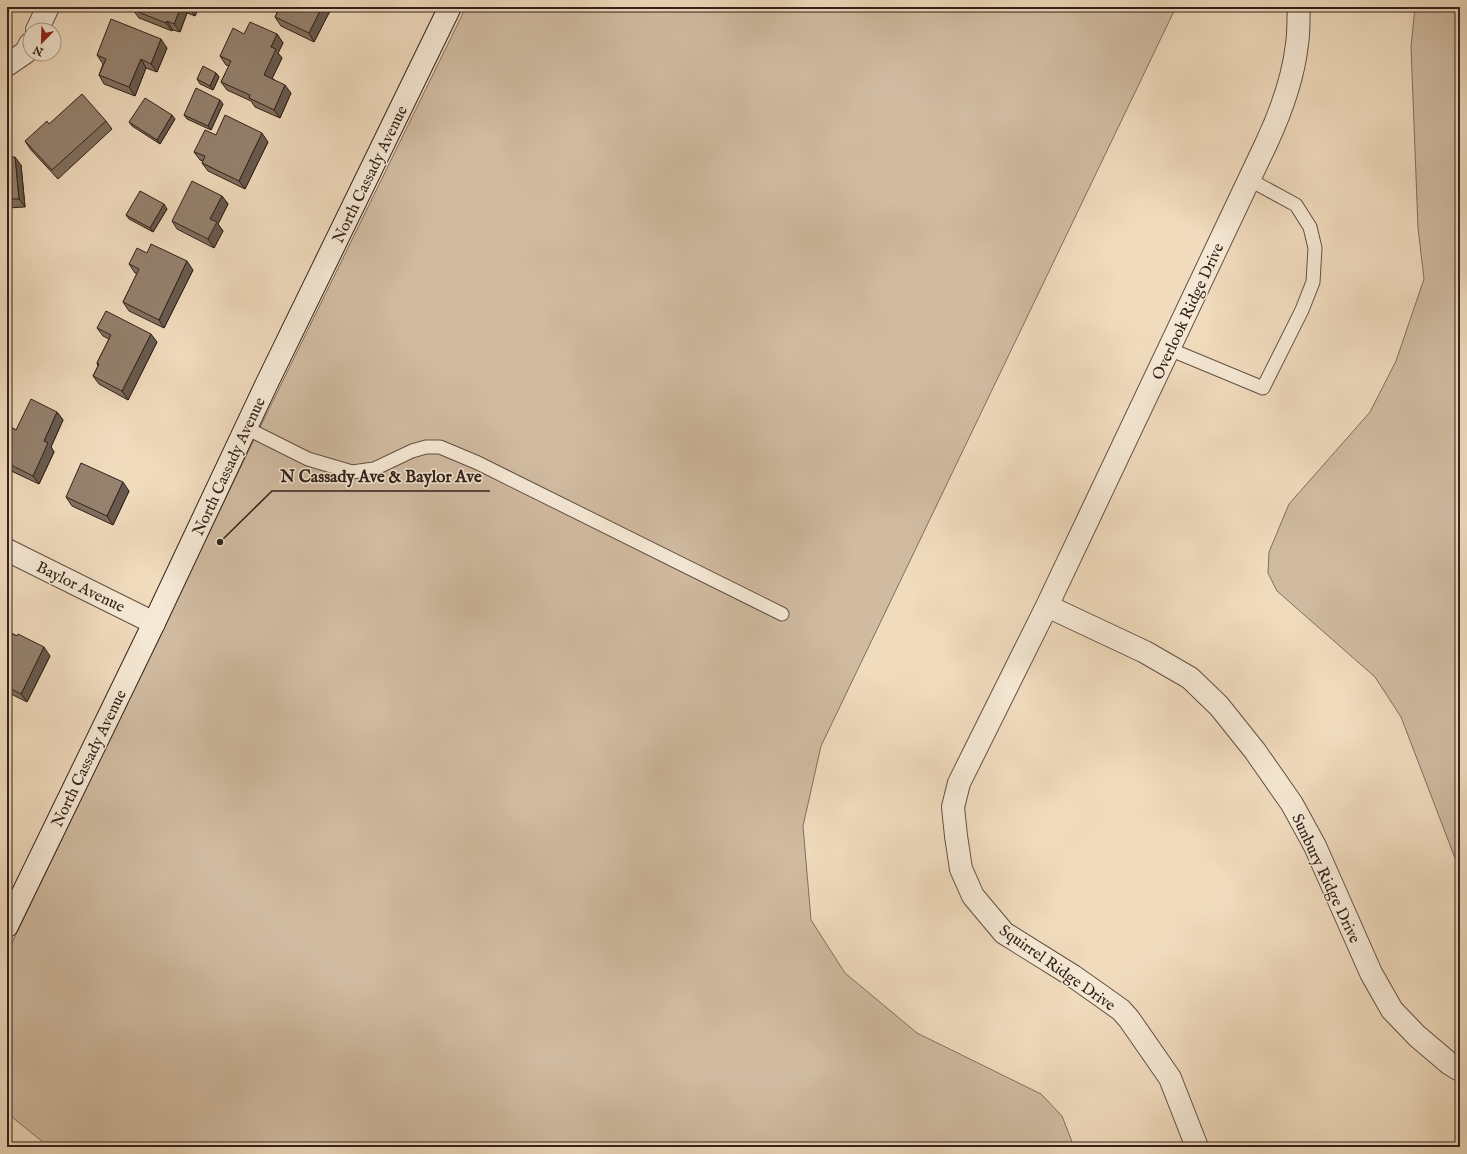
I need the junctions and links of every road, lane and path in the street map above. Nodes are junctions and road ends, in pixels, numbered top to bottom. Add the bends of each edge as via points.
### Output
1 (48, 7) edge
2 (450, 7) edge
3 (1299, 7) edge
4 (41, 22) edge
5 (22, 55) edge
6 (7, 65) edge
7 (1250, 180) junction
8 (1169, 348) junction
9 (246, 428) junction
10 (7, 550) edge
11 (1047, 606) junction
12 (782, 614) dead end
13 (154, 622) junction
14 (7, 926) edge
15 (1460, 1070) edge
16 (1197, 1147) edge

1 - 4 street
2 - 9 street, North Cassady Avenue
3 - 7 street, Overlook Ridge Drive via 1292,75 1283,105
5 - 6 street
7 - 8 street, Overlook Ridge Drive
7 - 8 lane via 1296,205 1310,227 1315,248 1313,282 1302,310 1263,388
8 - 11 street, Overlook Ridge Drive
9 - 12 lane via 308,459 352,472 374,469 426,447 440,447 478,463
9 - 13 street, North Cassady Avenue
10 - 13 street, Baylor Avenue
11 - 15 street, Sunbury Ridge Drive via 1145,652 1190,678 1219,706 1292,804 1315,846 1371,973 1392,1010 1417,1036
11 - 16 street, Squirrel Ridge Drive via 959,783 953,807 961,869 973,896 1004,933 1089,987 1121,1010 1129,1019 1170,1078
13 - 14 street, North Cassady Avenue

